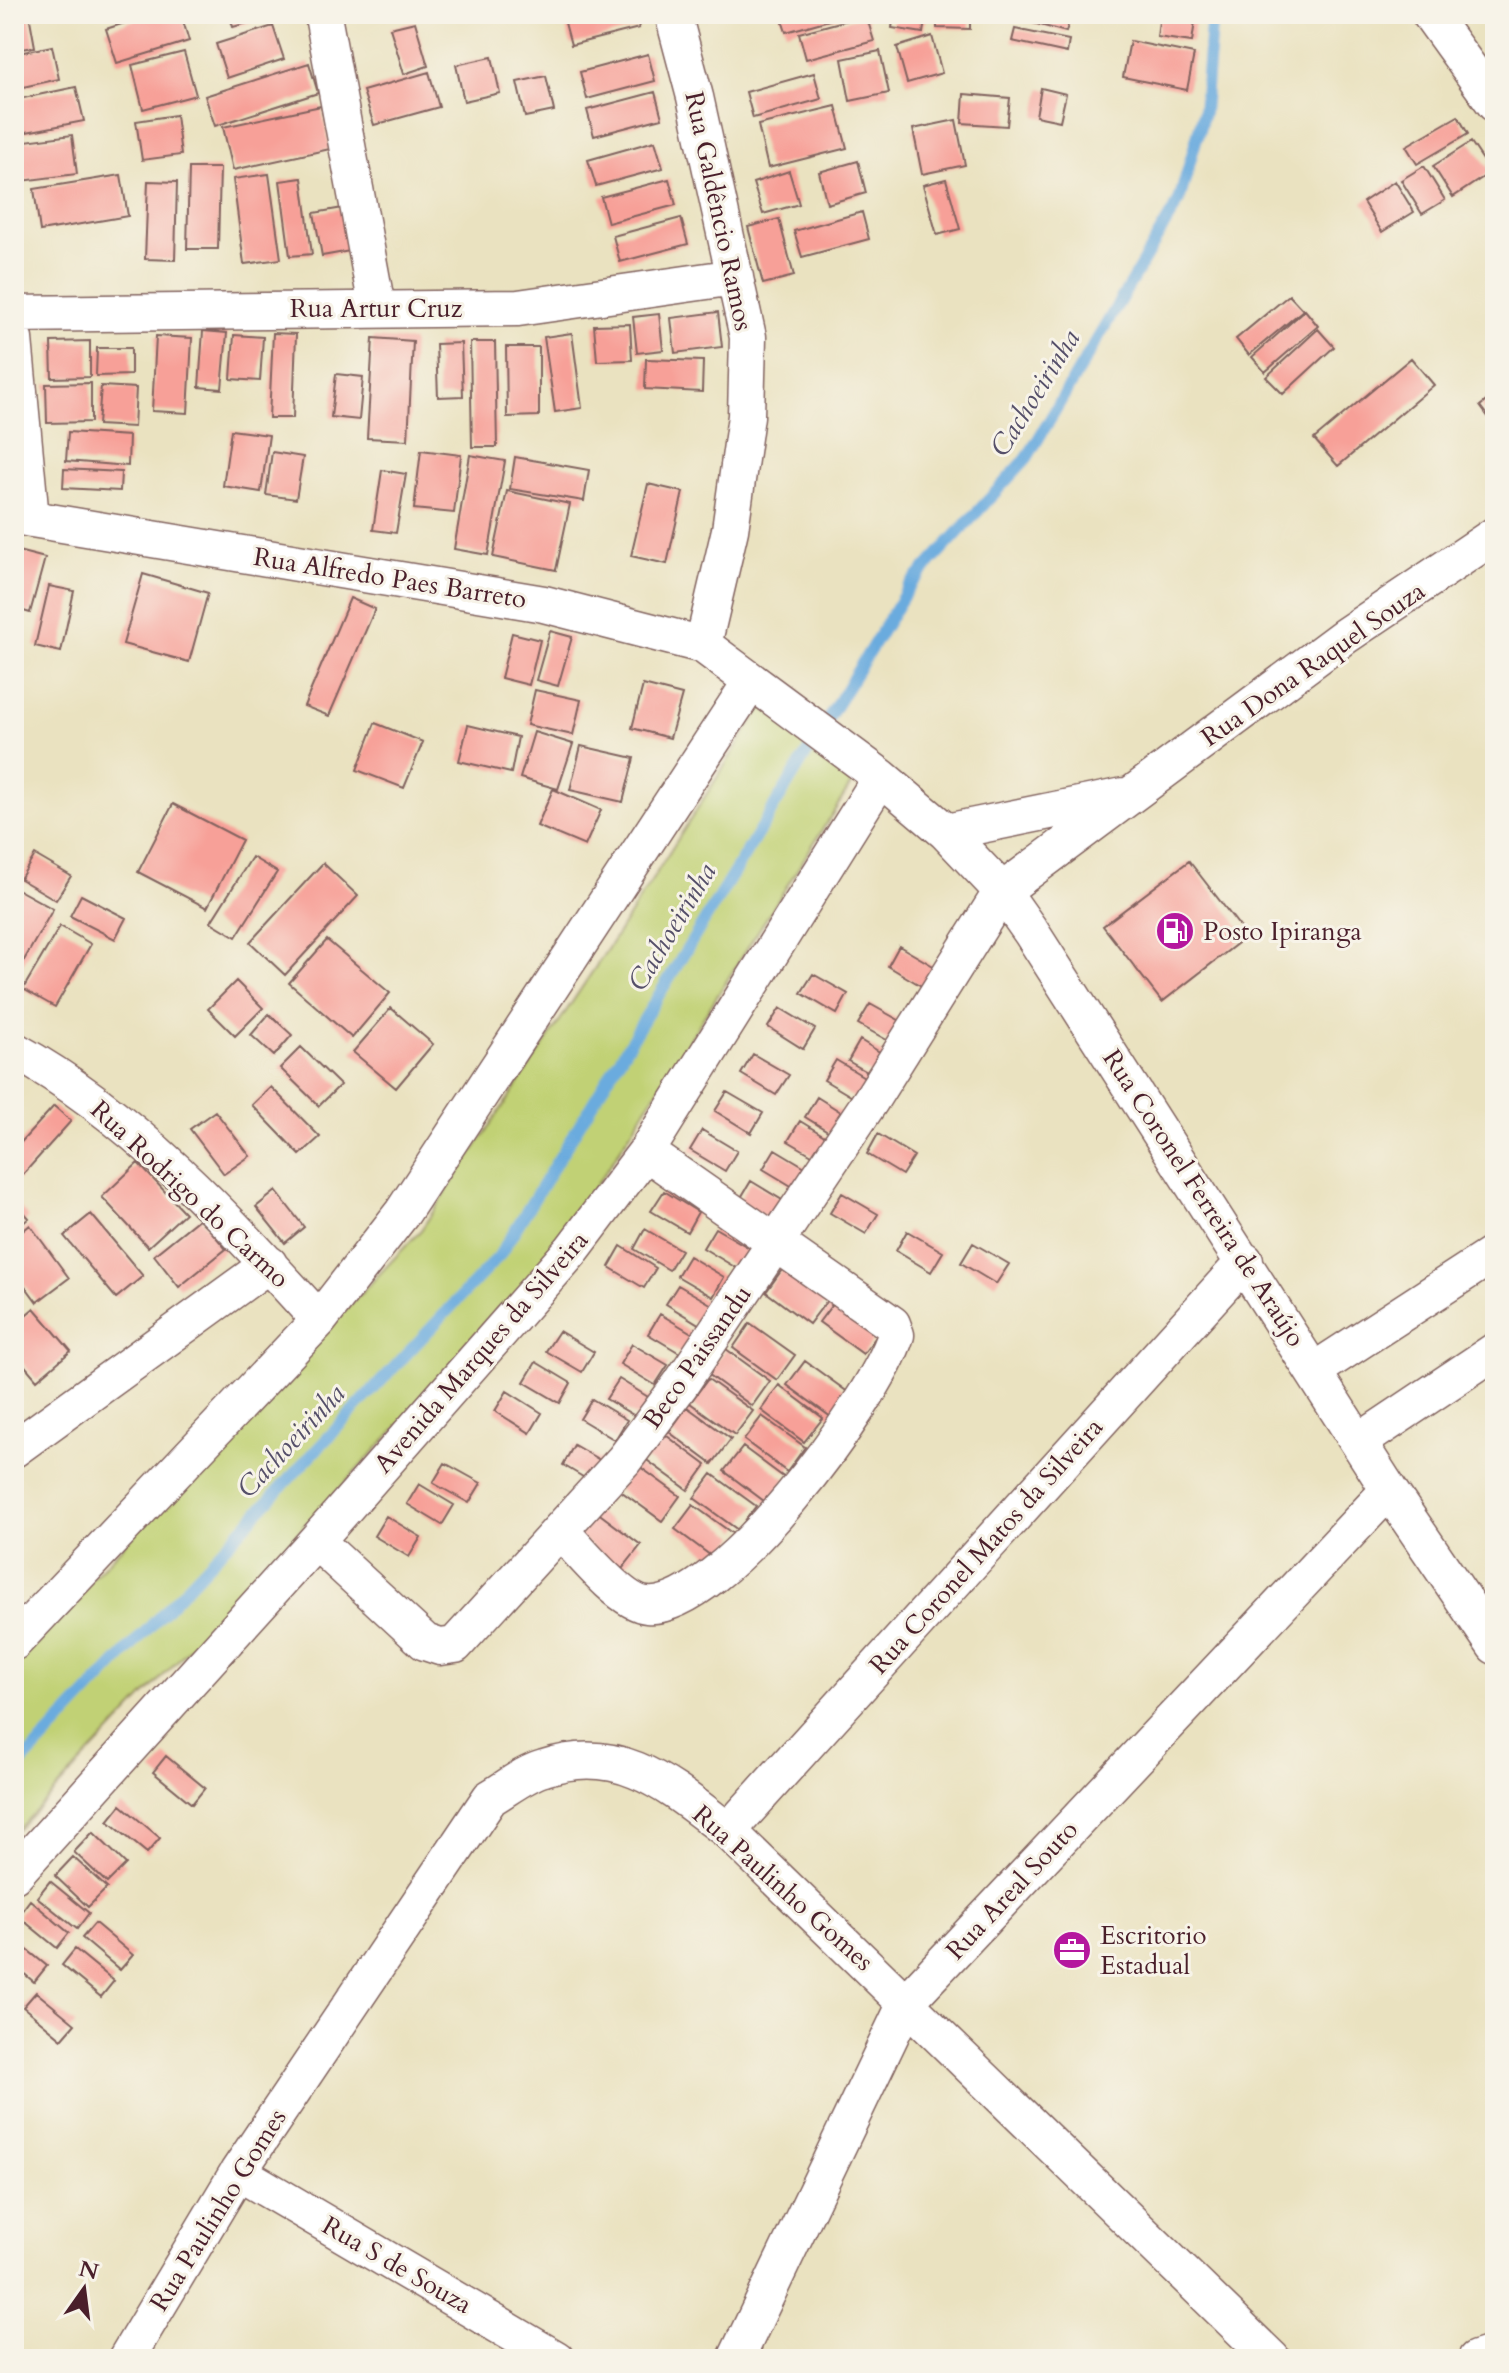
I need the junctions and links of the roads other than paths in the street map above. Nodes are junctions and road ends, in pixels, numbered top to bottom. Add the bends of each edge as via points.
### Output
1 (673, 14) edge
2 (1430, 14) edge
3 (323, 16) dead end
4 (1495, 104) edge
5 (735, 277) junction
6 (377, 307) junction
7 (14, 314) edge
8 (14, 339) edge
9 (23, 518) edge
10 (1495, 535) edge
11 (703, 645) junction
12 (760, 689) junction
13 (852, 756) joint
14 (881, 777) junction
15 (1133, 794) junction
16 (946, 832) junction
17 (1002, 891) junction
18 (14, 1050) edge
19 (646, 1152) junction
20 (776, 1244) junction
21 (1495, 1253) edge
22 (1245, 1261) junction
23 (269, 1264) junction
24 (319, 1320) junction
25 (1495, 1351) edge
26 (1315, 1370) junction
27 (1359, 1442) junction
28 (14, 1449) edge
29 (1389, 1490) junction
30 (560, 1530) junction
31 (316, 1541) junction
32 (1490, 1627) edge
33 (14, 1642) edge
34 (728, 1831) junction
35 (14, 1875) edge
36 (907, 2001) junction
37 (238, 2172) junction
38 (1495, 2353) edge
39 (126, 2359) edge
40 (556, 2359) edge
41 (736, 2359) edge
42 (1272, 2359) edge
43 (1476, 2359) edge

1 - 5 street, Rua Galdêncio Ramos
2 - 4 street
3 - 6 street
5 - 6 street, Rua Artur Cruz via 518,308
5 - 11 street, Rua Galdêncio Ramos via 748,337 746,416 730,530
6 - 7 street, Rua Artur Cruz
8 - 9 street
9 - 11 street, Rua Alfredo Paes Barreto via 544,604
10 - 15 street, Rua Dona Raquel Souza via 1345,636
11 - 12 street, Rua Alfredo Paes Barreto
12 - 13 street, Rua Alfredo Paes Barreto
12 - 24 street via 403,1212
13 - 14 street, Rua Coronel Ferreira de Araújo
14 - 16 street, Rua Coronel Ferreira de Araújo
14 - 19 street, Avenida Marques da Silveira
15 - 16 street, Rua Dona Raquel Souza
15 - 17 street, Rua Dona Raquel Souza
16 - 17 street, Rua Coronel Ferreira de Araújo
17 - 20 street, Beco Paissandu
17 - 22 street, Rua Coronel Ferreira de Araújo
18 - 23 street, Rua Rodrigo do Carmo via 110,1113
19 - 20 street
19 - 31 street, Avenida Marques da Silveira via 571,1251
20 - 30 street, Beco Paissandu via 624,1460
20 - 30 street via 892,1324 896,1335 858,1406 813,1471 710,1580 661,1604 645,1605 626,1597
21 - 26 street
22 - 26 street, Rua Coronel Ferreira de Araújo
22 - 34 street, Rua Coronel Matos da Silveira
23 - 24 street, Rua Rodrigo do Carmo
23 - 28 street
24 - 33 street
25 - 27 street
26 - 27 street, Rua Coronel Ferreira de Araújo
27 - 29 street, Rua Coronel Ferreira de Araújo
29 - 32 street, Rua Coronel Ferreira de Araújo
29 - 36 street, Rua Areal Souto
30 - 31 street, Beco Paissandu via 455,1645 440,1647 425,1642
31 - 35 street, Avenida Marques da Silveira
34 - 36 street, Rua Paulinho Gomes
34 - 37 street, Rua Paulinho Gomes via 657,1777 598,1759 543,1768 490,1798
36 - 41 street, Rua Areal Souto
36 - 42 street, Rua Paulinho Gomes
37 - 39 street, Rua Paulinho Gomes
37 - 40 street, Rua S de Souza
38 - 43 street

